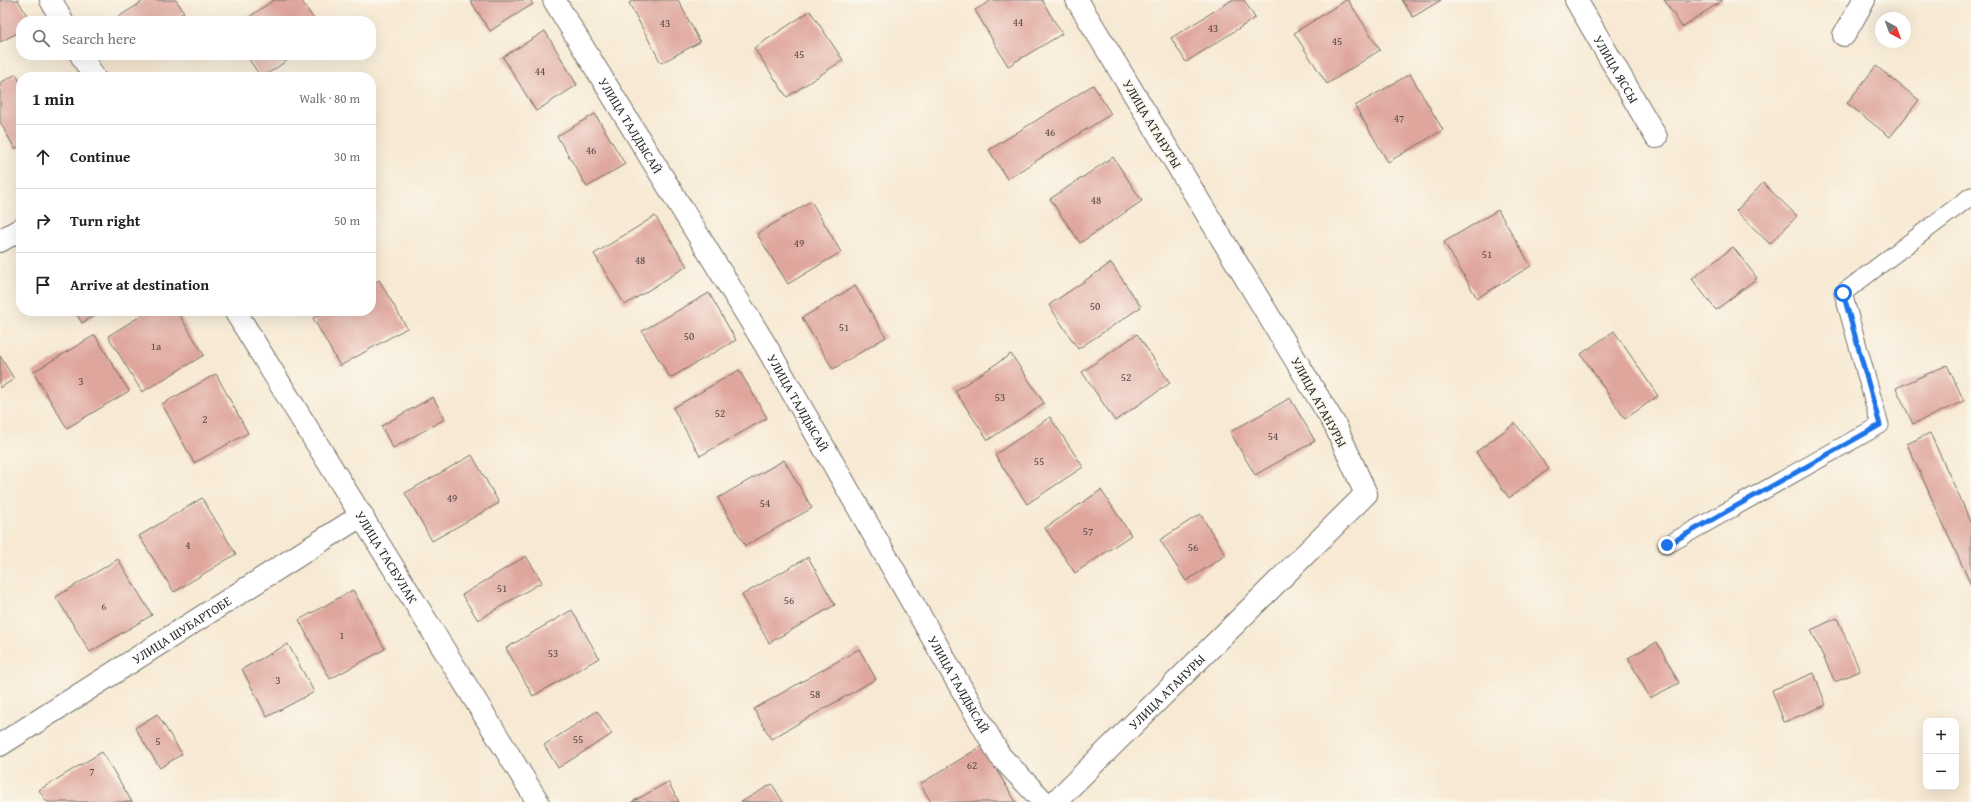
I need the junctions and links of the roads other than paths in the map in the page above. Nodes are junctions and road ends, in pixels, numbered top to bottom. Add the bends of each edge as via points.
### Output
1 (51, 0) edge
2 (554, 0) edge
3 (1076, 0) edge
4 (1576, 0) edge
5 (1864, 0) edge
6 (59, 16) edge
7 (1844, 36) dead end
8 (85, 60) edge
9 (91, 72) edge
10 (1656, 137) dead end
11 (1971, 196) edge
12 (16, 232) edge
13 (0, 241) edge
14 (238, 316) edge
15 (362, 515) junction
16 (1667, 545) dead end
17 (0, 745) edge
18 (538, 802) edge
19 (1044, 802) edge
20 (1055, 802) edge

1 - 6 street
2 - 19 street, УЛИЦА ТАЛДЫСАЙ via 766,346 1000,756
3 - 20 street, УЛИЦА АТАНУРЫ via 1335,425 1366,494
4 - 10 street, УЛИЦА ЯССЫ
5 - 7 street
8 - 9 street
11 - 16 lane via 1843,293 1880,425
12 - 13 street
14 - 15 street, УЛИЦА ТАСБУЛАК
15 - 17 street, УЛИЦА ШУБАРТОБЕ
15 - 18 street, УЛИЦА ТАСБУЛАК

